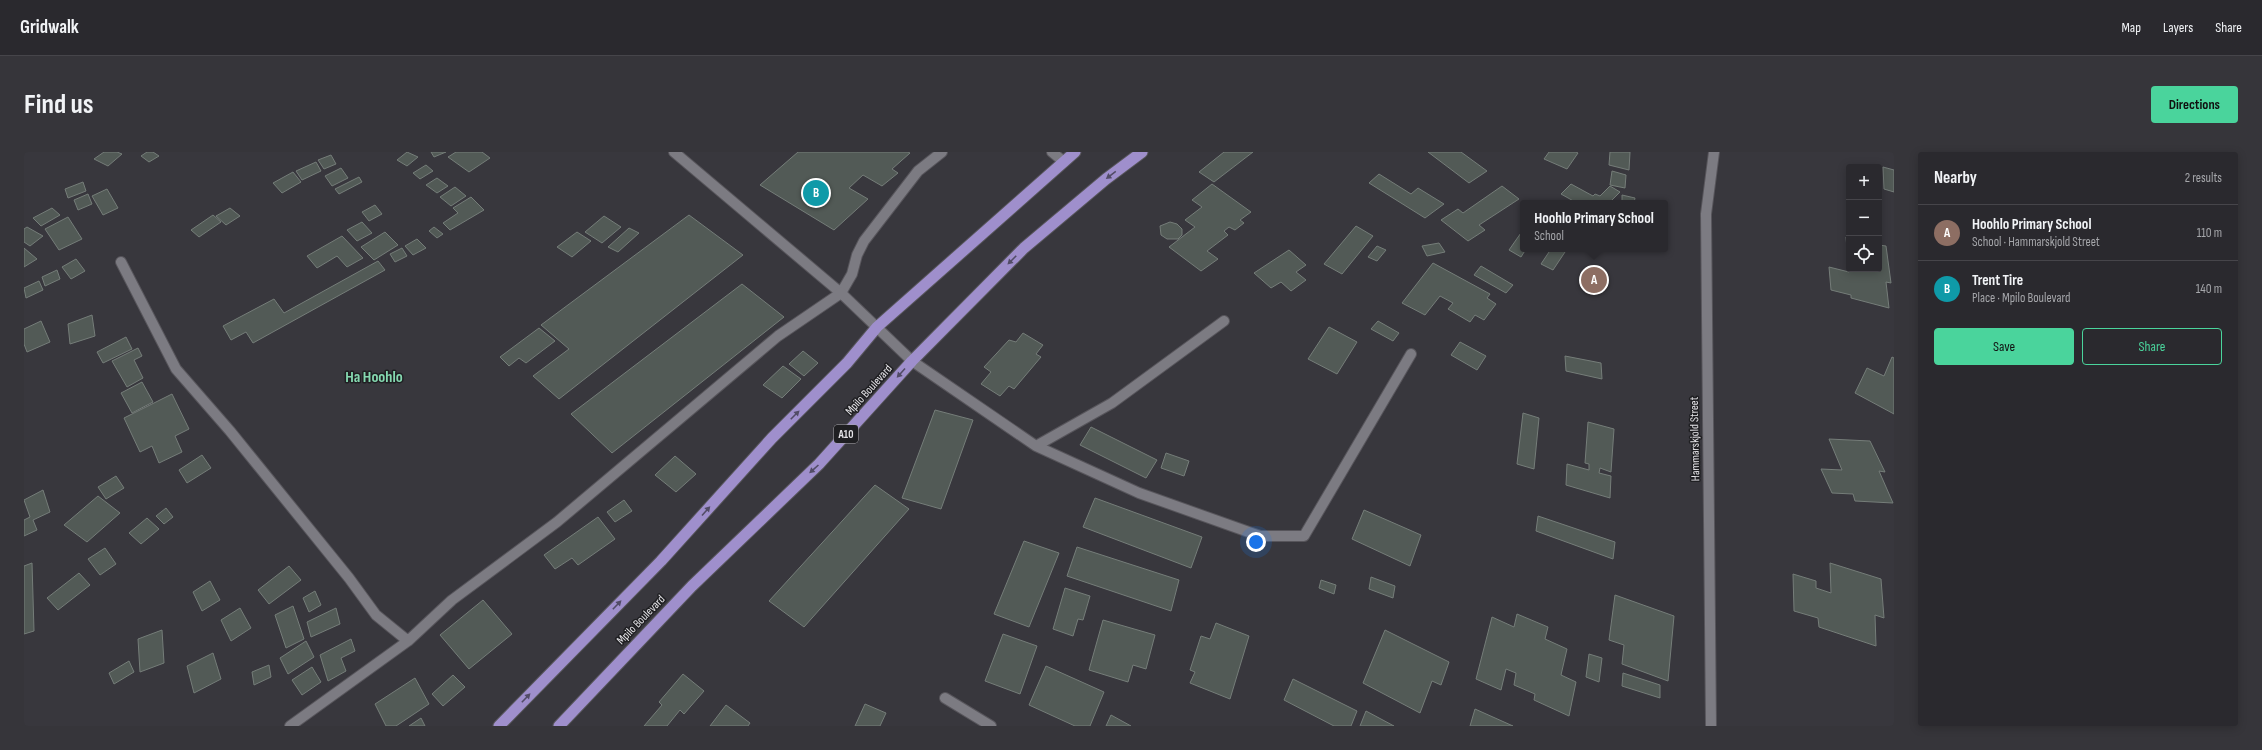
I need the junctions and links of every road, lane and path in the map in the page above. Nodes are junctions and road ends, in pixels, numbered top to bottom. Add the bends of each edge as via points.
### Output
1 (674, 152) edge
2 (942, 152) edge
3 (1052, 152) edge
4 (1076, 152) edge
5 (1142, 152) edge
6 (1714, 152) edge
7 (1064, 162) junction
8 (121, 262) dead end
9 (841, 293) junction
10 (1224, 321) dead end
11 (877, 327) junction
12 (1411, 354) dead end
13 (912, 361) junction
14 (1036, 446) junction
15 (408, 641) junction
16 (944, 698) dead end
17 (290, 726) edge
18 (499, 726) edge
19 (559, 726) edge
20 (991, 726) edge
21 (1711, 726) edge

1 - 9 street
2 - 9 street via 918,172 864,241 852,274
3 - 7 street
4 - 7 highway
5 -> 13 highway, Mpilo Boulevard / A10 via 1024,248
6 - 21 street, Hammarskjold Street via 1706,214
7 - 11 highway
8 - 15 street via 176,369 230,431 376,615
9 - 11 street
9 - 15 street via 778,336 557,522 452,600
10 - 14 street via 1112,403
11 - 13 street
18 -> 11 highway via 660,561 772,438 847,363
12 - 14 street via 1304,536 1260,536 1138,493
13 - 14 street
13 -> 19 highway, Mpilo Boulevard / A10 via 819,464 692,586
15 - 17 street
16 - 20 street

